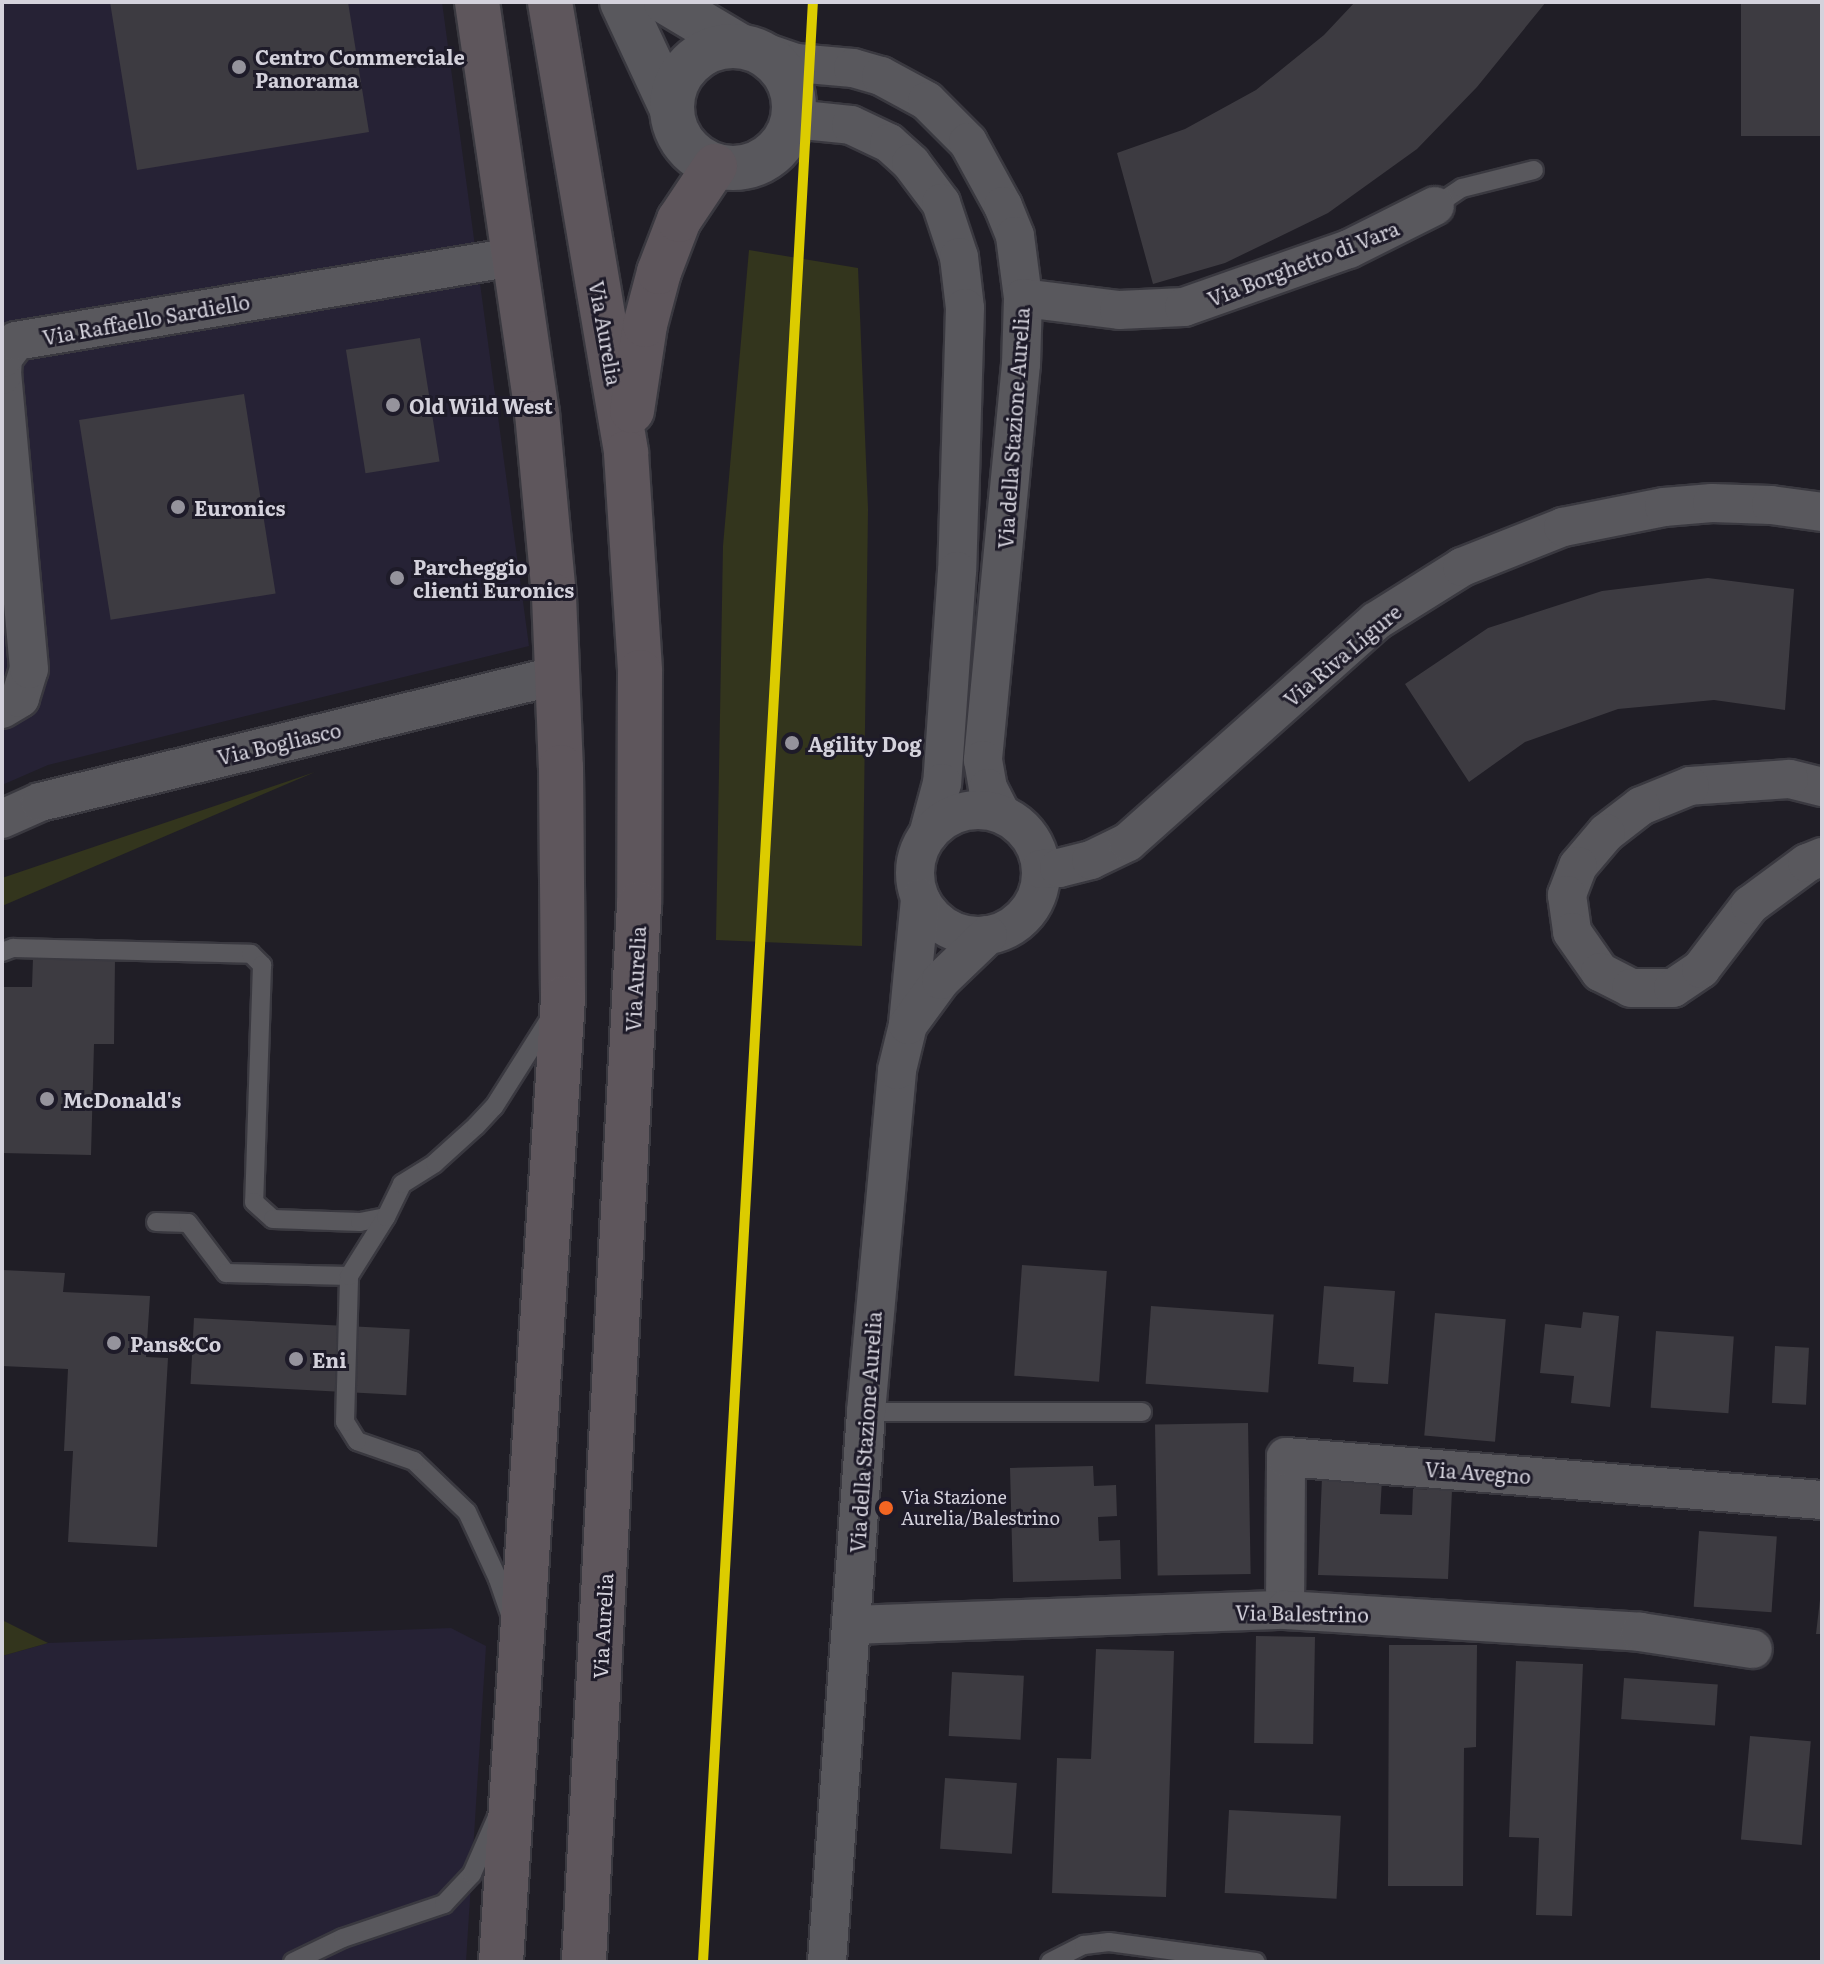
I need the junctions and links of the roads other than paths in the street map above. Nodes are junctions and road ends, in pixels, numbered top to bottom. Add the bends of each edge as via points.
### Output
1 (477, 2) edge
2 (550, 2) edge
3 (622, 2) edge
4 (666, 2) edge
5 (748, 48) junction
6 (671, 107) junction
7 (793, 119) junction
8 (715, 166) junction
9 (1534, 170) dead end
10 (1449, 197) joint
11 (513, 257) junction
12 (1023, 298) junction
13 (3, 358) edge
14 (626, 453) junction
15 (1822, 512) edge
16 (559, 675) junction
17 (2, 709) edge
18 (1822, 787) edge
19 (1001, 813) junction
20 (2, 819) edge
21 (928, 835) junction
22 (1822, 857) edge
23 (1041, 869) junction
24 (920, 899) junction
25 (988, 935) junction
26 (2, 952) edge
27 (563, 998) junction
28 (908, 1025) junction
29 (386, 1217) junction
30 (156, 1222) dead end
31 (349, 1276) junction
32 (866, 1412) junction
33 (1142, 1412) dead end
34 (1822, 1500) edge
35 (1285, 1610) junction
36 (851, 1625) junction
37 (521, 1647) junction
38 (1753, 1649) dead end
39 (513, 1780) junction
40 (293, 1962) edge
41 (501, 1962) edge
42 (584, 1962) edge
43 (827, 1962) edge
44 (1050, 1962) edge
45 (1256, 1962) edge

1 - 11 highway
2 - 14 highway, Via Aurelia
3 - 6 street
4 - 5 street
5 - 6 street via 717,47 698,55 678,79
5 - 7 street via 775,62 788,79
5 - 12 street, Via della Stazione Aurelia via 796,63 881,76 907,87 946,118 968,142 1003,206 1019,254
6 - 8 street via 683,144
7 - 8 street via 771,155 754,164
7 - 21 street via 851,125 889,143 941,203 959,257 965,308 957,571 942,783
8 - 14 highway via 679,220 659,272 639,355
9 - 10 lane
10 - 12 street, Via Borghetto di Vara via 1349,249 1184,307 1119,310
11 - 13 street, Via Raffaello Sardiello via 16,341
11 - 16 highway via 537,413
12 - 19 street, Via della Stazione Aurelia via 983,760 988,788
13 - 17 street, Via Raffaello Sardiello via 29,669 20,698
14 - 42 highway, Via Aurelia via 640,672 639,904
15 - 23 street, Via Riva Ligure via 1726,503 1664,507 1563,527 1462,567 1376,621 1135,837 1091,860
16 - 20 street, Via Bogliasco via 40,802
16 - 27 highway
18 - 22 street via 1789,779 1690,786 1641,806 1606,833 1578,866 1567,895 1572,932 1600,972 1631,988 1673,988 1701,969 1750,905
19 - 21 street via 967,810 950,816
19 - 23 street via 1030,835
21 - 24 street via 914,878
23 - 25 street via 1030,911 1014,925
24 - 25 street via 932,918 950,930
24 - 28 street
25 - 28 street, Via della Stazione Aurelia via 941,980
26 - 29 lane via 13,948 251,954 262,965 254,1202 273,1219 360,1222
27 - 29 lane via 494,1107 435,1163 402,1184
27 - 37 highway
28 - 32 street, Via della Stazione Aurelia via 894,1091
29 - 31 lane
30 - 31 lane via 188,1223 226,1273
31 - 37 lane via 345,1422 357,1441 414,1461 467,1512
32 - 33 lane
32 - 36 street, Via della Stazione Aurelia
34 - 35 street, Via Avegno via 1286,1457
35 - 36 street, Via Balestrino
35 - 38 street, Via Balestrino via 1640,1632
36 - 43 street, Via della Stazione Aurelia
37 - 39 highway
39 - 40 lane via 472,1874 444,1904 343,1938
39 - 41 highway
44 - 45 lane via 1084,1945 1109,1942

